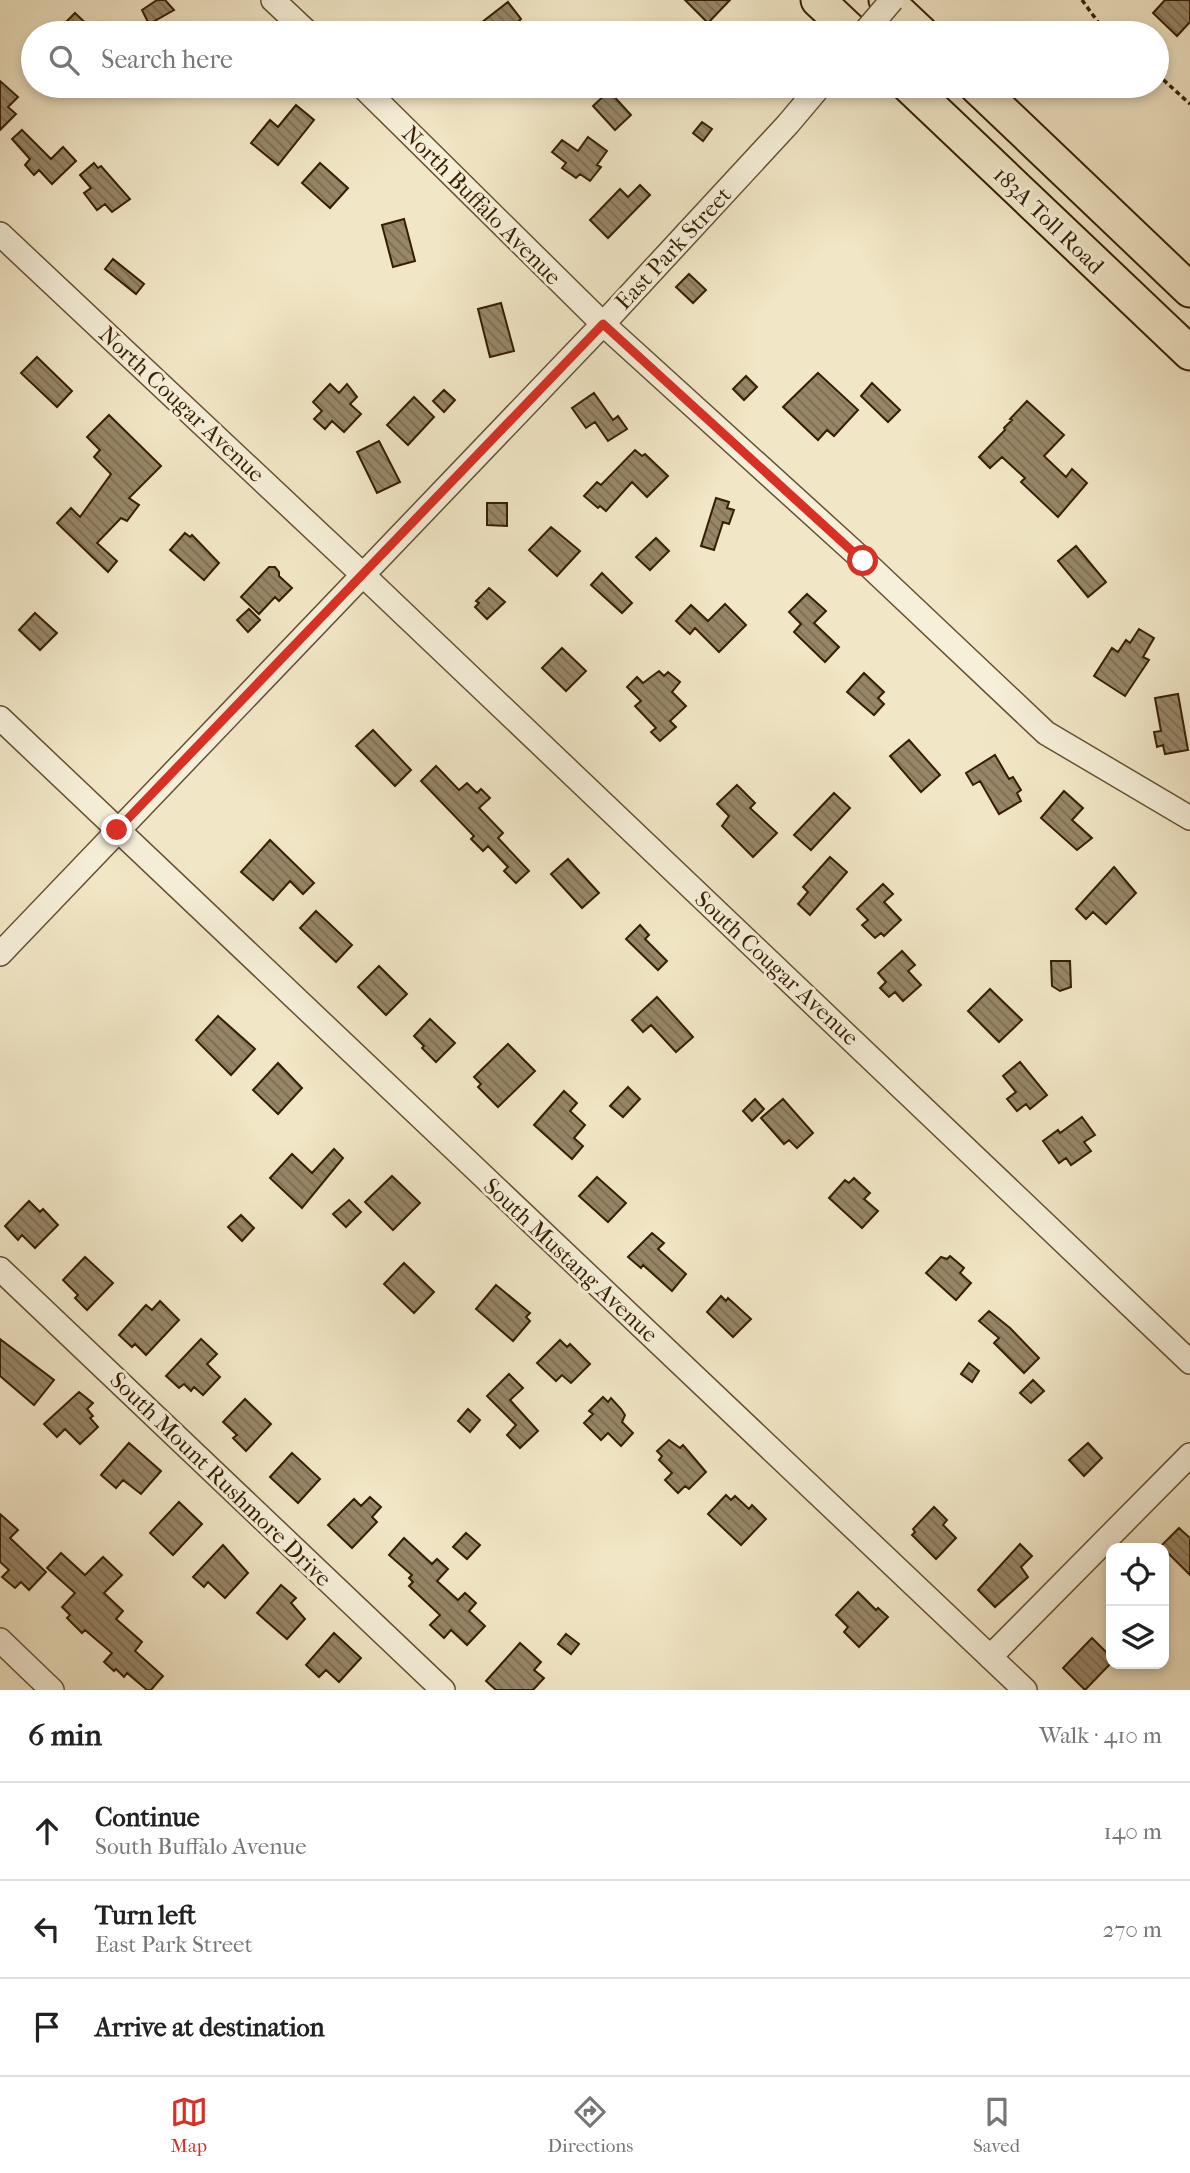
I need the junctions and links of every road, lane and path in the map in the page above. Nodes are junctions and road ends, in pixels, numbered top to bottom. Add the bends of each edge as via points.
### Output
1 (273, 0) edge
2 (818, 0) edge
3 (886, 0) edge
4 (892, 0) edge
5 (1082, 0) edge
6 (295, 21) edge
7 (840, 21) edge
8 (874, 21) edge
9 (908, 21) edge
10 (1097, 21) edge
11 (1169, 85) edge
12 (374, 98) edge
13 (810, 98) edge
14 (921, 98) edge
15 (989, 98) edge
16 (1190, 104) edge
17 (0, 234) edge
18 (1190, 290) edge
19 (603, 324) junction
20 (1190, 354) edge
21 (363, 575) junction
22 (0, 718) edge
23 (1190, 818) edge
24 (117, 830) junction
25 (0, 954) edge
26 (0, 1269) edge
27 (1190, 1362) edge
28 (1190, 1455) edge
29 (0, 1640) edge
30 (990, 1657) junction
31 (52, 1690) edge
32 (443, 1690) edge
33 (1025, 1690) edge

1 - 6 street
2 - 7 highway
3 - 9 highway
4 - 8 street, bridge
5 - 10 path
11 - 16 path
12 - 19 street, North Buffalo Avenue
13 - 19 street, East Park Street
14 - 20 highway, 183A Toll Road
15 - 18 highway, 183A Toll Road
17 - 21 street, North Cougar Avenue
19 - 21 street, East Park Street
19 - 23 street, North Buffalo Avenue via 1046,733
21 - 24 street, East Park Street
21 - 27 street, South Cougar Avenue
22 - 24 street, South Mustang Avenue
24 - 25 street, East Park Street
24 - 30 street, South Mustang Avenue
26 - 32 street, South Mount Rushmore Drive
28 - 30 street
29 - 31 street
30 - 33 street, South Mustang Avenue

